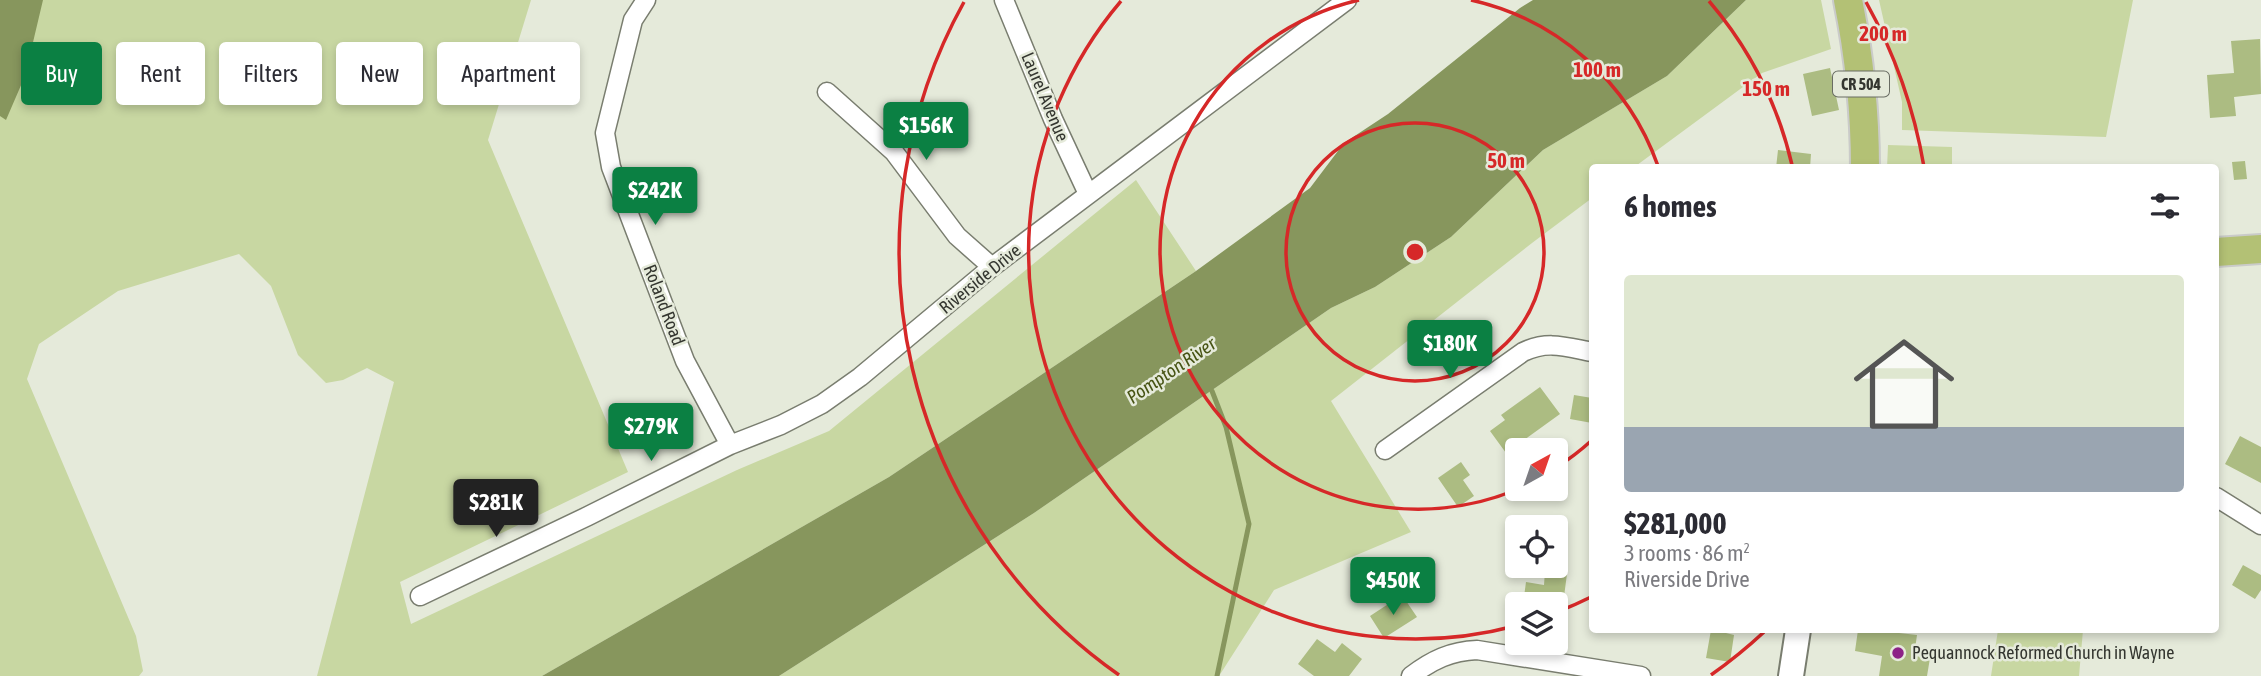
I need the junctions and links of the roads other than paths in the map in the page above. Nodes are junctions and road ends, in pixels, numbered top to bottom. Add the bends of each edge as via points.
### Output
1 (646, 0) edge
2 (1004, 0) edge
3 (1347, 0) edge
4 (1848, 0) edge
5 (827, 92) dead end
6 (1865, 164) edge
7 (1088, 194) junction
8 (2261, 249) edge
9 (2219, 252) edge
10 (992, 267) junction
11 (1589, 351) edge
12 (730, 445) junction
13 (1385, 450) dead end
14 (2219, 499) edge
15 (2261, 525) edge
16 (420, 596) dead end
17 (1798, 633) edge
18 (1411, 676) edge
19 (1641, 676) edge
20 (1791, 676) edge

1 - 12 street, Roland Road via 633,20 605,133 611,167 685,361
2 - 7 street, Laurel Avenue
3 - 7 street, Riverside Drive
4 - 6 main road, CR 504 via 1857,45
5 - 10 street via 894,152 957,236
7 - 10 street, Riverside Drive
8 - 9 main road
10 - 12 street, Riverside Drive via 822,404
11 - 13 street via 1535,346
12 - 16 street, Riverside Drive
14 - 15 street
17 - 20 main road
18 - 19 street via 1443,656 1477,650

